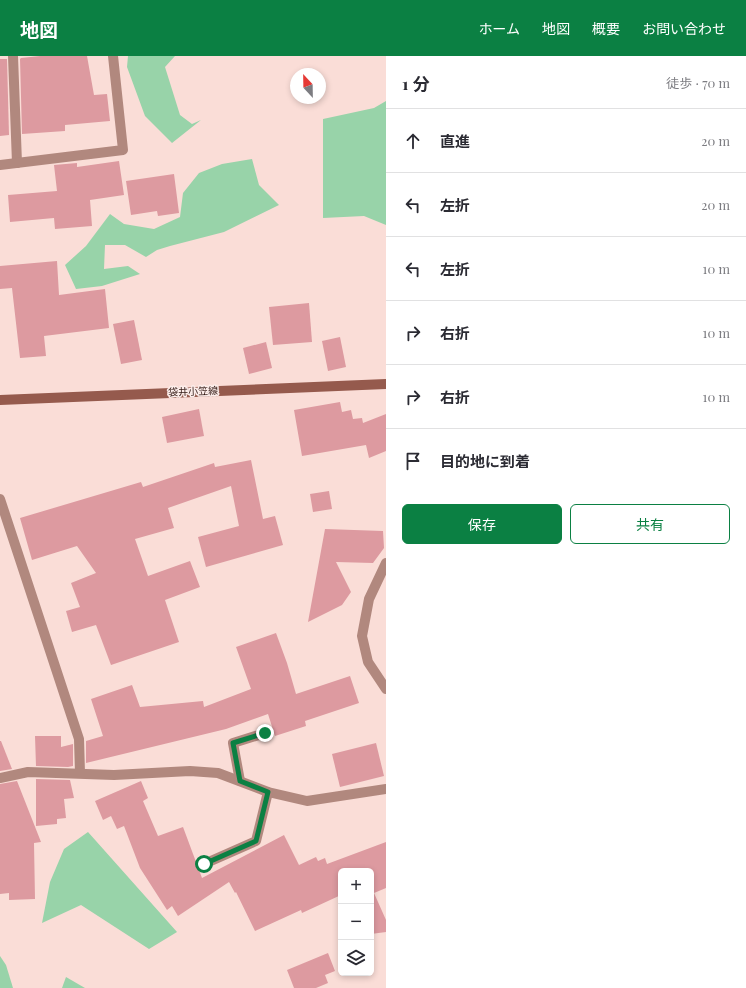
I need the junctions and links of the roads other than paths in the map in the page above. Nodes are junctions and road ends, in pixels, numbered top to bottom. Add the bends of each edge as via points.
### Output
1 (13, 56) edge
2 (113, 56) edge
3 (16, 163) junction
4 (0, 165) edge
5 (386, 384) edge
6 (0, 400) edge
7 (0, 499) edge
8 (386, 563) edge
9 (386, 689) edge
10 (265, 733) dead end
11 (80, 773) junction
12 (0, 778) edge
13 (240, 781) junction
14 (386, 789) edge
15 (268, 792) junction
16 (204, 864) dead end

1 - 3 street
2 - 3 street via 123,150
3 - 4 street
5 - 6 main road, 袋井小笠線
7 - 11 street via 79,739
8 - 9 street via 369,599 362,636 368,662
10 - 13 street via 233,743
11 - 12 street via 28,772
11 - 13 street via 114,775 190,771 218,773
13 - 15 street
14 - 15 street via 307,801
15 - 16 street via 256,841

